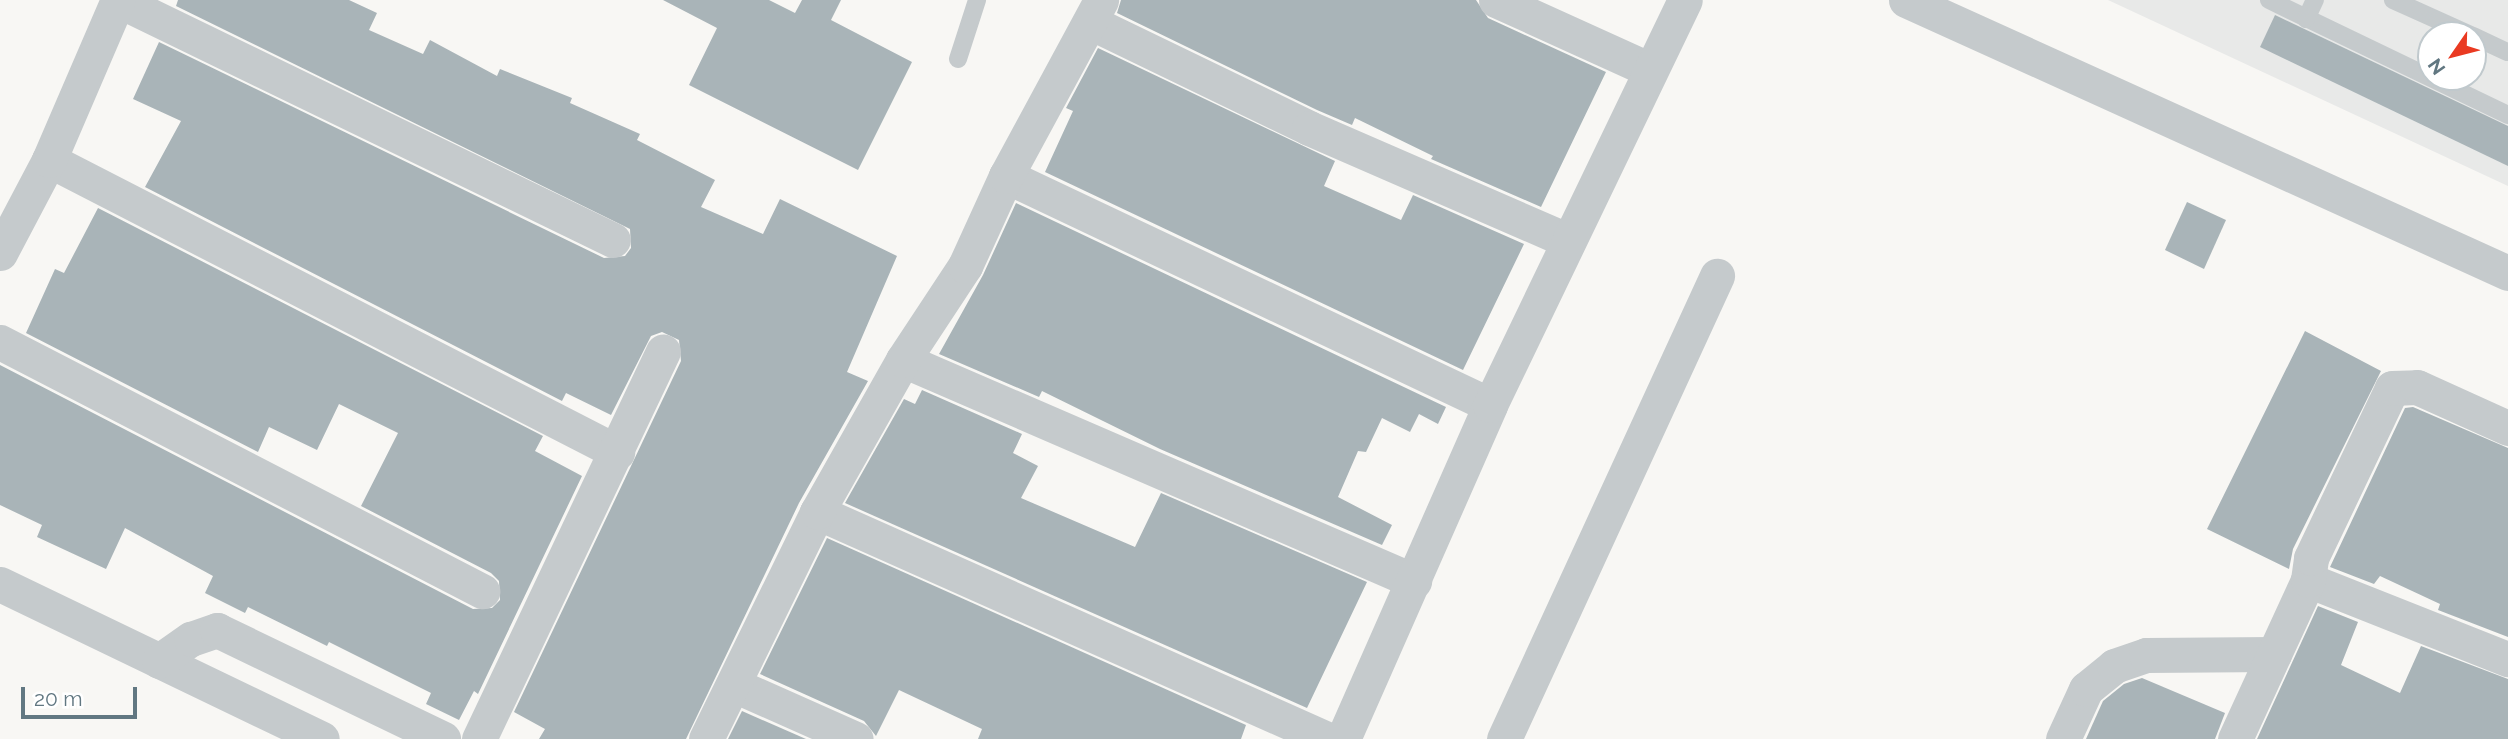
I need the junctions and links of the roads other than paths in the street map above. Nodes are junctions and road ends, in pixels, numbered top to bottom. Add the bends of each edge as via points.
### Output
1 (118, 0) edge
2 (977, 0) edge
3 (1496, 0) edge
4 (1685, 0) edge
5 (1906, 0) edge
6 (2269, 0) edge
7 (2315, 0) edge
8 (2393, 0) edge
9 (1095, 11) edge
10 (2306, 19) junction
11 (2440, 21) edge
12 (2487, 42) edge
13 (2508, 52) edge
14 (958, 59) dead end
15 (1648, 69) junction
16 (2508, 115) edge
17 (49, 160) junction
18 (1006, 176) junction
19 (613, 240) dead end
20 (1569, 241) junction
21 (0, 253) edge
22 (2508, 273) edge
23 (1717, 276) dead end
24 (0, 342) edge
25 (663, 352) dead end
26 (903, 360) junction
27 (1490, 405) junction
28 (2508, 428) edge
29 (617, 452) junction
30 (817, 512) junction
31 (1414, 580) junction
32 (2308, 580) junction
33 (0, 584) edge
34 (482, 591) dead end
35 (2274, 654) junction
36 (2508, 659) edge
37 (159, 661) junction
38 (734, 685) junction
39 (321, 739) edge
40 (443, 739) edge
41 (479, 739) edge
42 (706, 739) edge
43 (856, 739) edge
44 (1327, 739) edge
45 (1343, 739) edge
46 (1504, 739) edge
47 (2063, 739) edge
48 (2235, 739) edge

1 - 17 street
1 - 19 street
2 - 14 lane
3 - 15 street
4 - 15 street
5 - 22 street
6 - 10 lane
7 - 10 lane
8 - 11 lane
9 - 18 street
9 - 20 street via 1309,128
10 - 16 lane
12 - 13 lane
15 - 20 street
17 - 21 street
17 - 29 street
18 - 26 street via 965,266
18 - 27 street
20 - 27 street
23 - 46 street
24 - 34 street
25 - 29 street
26 - 30 street
26 - 31 street
27 - 31 street
28 - 32 street via 2417,387 2392,388 2311,558
29 - 41 street
30 - 38 street
30 - 44 street
31 - 45 street
32 - 35 street
32 - 36 street
33 - 37 street
35 - 47 street via 2146,655 2114,667 2086,689
35 - 48 street
37 - 39 street
37 - 40 street via 191,639 216,630
38 - 42 street
38 - 43 street

